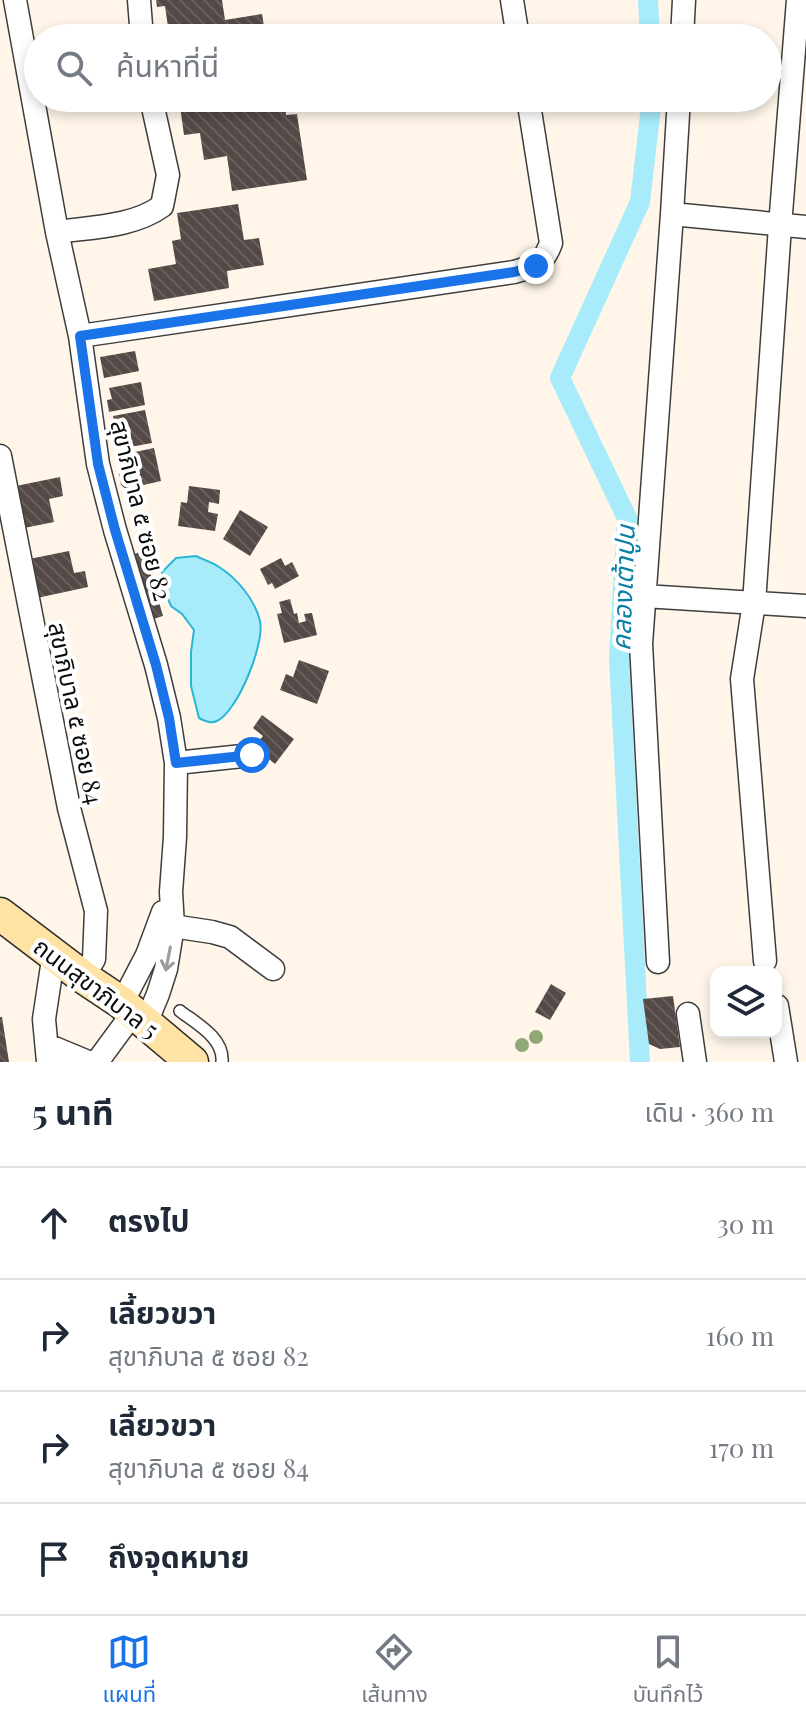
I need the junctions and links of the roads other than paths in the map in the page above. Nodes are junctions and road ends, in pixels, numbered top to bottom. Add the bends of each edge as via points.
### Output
1 (15, 0) edge
2 (139, 0) edge
3 (512, 0) edge
4 (684, 0) edge
5 (798, 0) edge
6 (141, 24) edge
7 (516, 24) edge
8 (683, 24) edge
9 (24, 50) edge
10 (35, 112) edge
11 (154, 112) edge
12 (530, 112) edge
13 (678, 112) edge
14 (672, 214) junction
15 (780, 226) junction
16 (806, 227) edge
17 (57, 232) junction
18 (80, 336) junction
19 (0, 456) edge
20 (644, 596) junction
21 (754, 603) junction
22 (806, 606) edge
23 (252, 755) dead end
24 (176, 763) junction
25 (0, 914) edge
26 (165, 925) junction
27 (54, 953) junction
28 (765, 961) dead end
29 (658, 962) dead end
30 (273, 969) dead end
31 (83, 977) junction
32 (180, 1011) dead end
33 (134, 1013) junction
34 (688, 1014) dead end
35 (782, 1037) edge
36 (48, 1054) edge
37 (88, 1062) edge
38 (97, 1062) edge
39 (192, 1062) edge
40 (222, 1062) edge
41 (695, 1062) edge
42 (786, 1062) edge

1 - 9 street, สุขาภิบาล ๕ ซอย 82
2 - 6 street
3 - 7 street
4 - 8 street
5 - 15 street
10 - 17 street, สุขาภิบาล ๕ ซอย 82
11 - 17 street via 168,175 162,206 137,220
12 - 18 street via 551,243 536,266
13 - 14 street
14 - 15 street
14 - 20 street
15 - 16 street
15 - 21 street
17 - 18 street, สุขาภิบาล ๕ ซอย 82
18 - 24 street, สุขาภิบาล ๕ ซอย 82 via 98,464 156,665
19 - 31 street, สุขาภิบาล ๕ ซอย 84 via 66,793 96,911 94,959
20 - 21 street
20 - 29 street via 642,683
21 - 22 street
21 - 28 street via 742,679
23 - 24 street
24 - 26 street, สุขาภิบาล ๕ ซอย 82 via 175,837
25 - 27 main road, ถนนสุขาภิบาล 5
26 - 30 street via 230,937
26 - 33 street, สุขาภิบาล ๕ ซอย 82 via 147,955
26 -> 33 street, สุขาภิบาล ๕ ซอย 82 via 166,969 158,994
27 - 31 main road, ถนนสุขาภิบาล 5
27 - 36 street via 44,1019
31 - 33 main road, ถนนสุขาภิบาล 5
32 - 40 lane via 214,1038
33 - 38 street
33 - 39 main road, ถนนสุขาภิบาล 5
34 - 41 street
35 - 42 street
36 - 37 street

